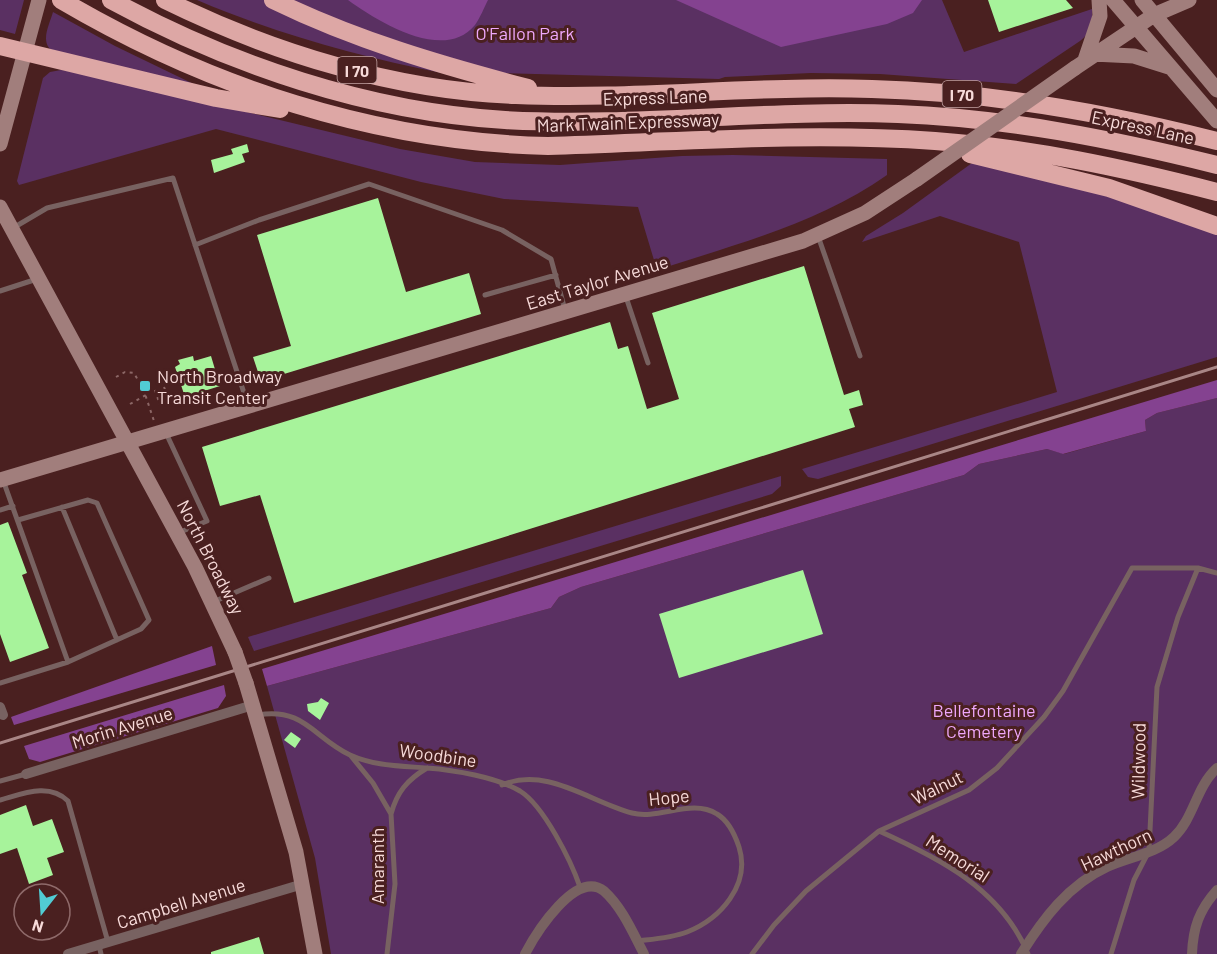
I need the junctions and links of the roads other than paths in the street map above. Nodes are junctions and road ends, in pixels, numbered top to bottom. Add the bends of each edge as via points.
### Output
1 (39, 0) edge
2 (61, 0) edge
3 (111, 0) edge
4 (165, 0) edge
5 (273, 0) edge
6 (1099, 0) edge
7 (1113, 0) edge
8 (1142, 0) edge
9 (1189, 0) edge
10 (1154, 15) junction
11 (1136, 26) junction
12 (0, 46) edge
13 (25, 54) junction
14 (1084, 61) junction
15 (1171, 68) junction
16 (1217, 90) edge
17 (559, 96) junction
18 (5, 110) edge
19 (350, 119) junction
20 (1217, 121) edge
21 (904, 139) junction
22 (1217, 141) edge
23 (0, 144) edge
24 (1217, 165) edge
25 (1217, 192) edge
26 (0, 207) edge
27 (1217, 226) edge
28 (12, 229) junction
29 (818, 235) junction
30 (195, 245) junction
31 (556, 276) junction
32 (39, 279) junction
33 (0, 291) edge
34 (625, 294) junction
35 (486, 295) dead end
36 (566, 312) junction
37 (860, 356) dead end
38 (648, 363) dead end
39 (249, 406) junction
40 (160, 426) junction
41 (128, 442) junction
42 (2, 480) edge
43 (13, 506) junction
44 (62, 507) junction
45 (0, 510) edge
46 (18, 520) junction
47 (177, 533) junction
48 (1198, 568) junction
49 (1217, 573) edge
50 (269, 578) dead end
51 (213, 602) junction
52 (117, 640) junction
53 (68, 662) junction
54 (0, 683) edge
55 (255, 710) junction
56 (350, 755) junction
57 (427, 768) junction
58 (1217, 768) edge
59 (26, 774) joint
60 (0, 781) edge
61 (502, 785) junction
62 (0, 800) edge
63 (391, 814) junction
64 (879, 831) junction
65 (1149, 851) junction
66 (303, 884) junction
67 (580, 887) junction
68 (1217, 890) edge
69 (637, 941) junction
70 (103, 947) edge
71 (1025, 952) edge
72 (68, 954) edge
73 (315, 954) edge
74 (387, 954) edge
75 (525, 954) edge
76 (644, 954) edge
77 (752, 954) edge
78 (1111, 954) edge
79 (1192, 954) edge

1 - 13 street
2 - 19 highway, Mark Twain Expressway via 127,37 199,70 274,98
3 - 24 highway, Express Lane via 198,43 272,71 367,98 464,116 543,121 780,113 946,117 1079,135
4 - 17 highway, Mark Twain Expressway / I 70 via 249,36 362,72 467,92
5 - 17 highway via 396,52
6 - 14 street via 1100,16
7 - 11 street
8 - 10 street
9 - 10 street, East Taylor Avenue
10 - 11 street, East Taylor Avenue
10 - 16 street
11 - 14 street, East Taylor Avenue
11 - 15 street
12 - 13 highway
13 - 18 street
13 - 19 highway via 216,98
14 - 15 street via 1134,56
14 - 29 street, East Taylor Avenue, bridge via 917,179 865,213
15 - 20 street
17 - 22 highway, Mark Twain Expressway / I 70 via 822,88 951,93 1088,111
18 - 23 street
19 - 21 highway, Mark Twain Expressway via 428,135 508,145
21 - 25 highway, Mark Twain Expressway via 1057,156
21 - 27 highway via 1110,188
26 - 28 street, North Broadway
28 - 30 lane via 47,208 173,178
28 - 32 street, North Broadway
29 - 34 street, East Taylor Avenue
29 - 37 lane
30 - 31 lane via 369,184 502,230 551,259
30 - 39 lane
31 - 35 lane
31 - 36 lane
32 - 33 lane
32 - 41 street, North Broadway
34 - 36 street, East Taylor Avenue
34 - 38 lane
36 - 39 street, East Taylor Avenue
39 - 40 street, East Taylor Avenue
40 - 41 street, East Taylor Avenue
40 - 47 lane via 207,521
41 - 42 street, East Taylor Avenue
41 - 47 street, North Broadway
42 - 43 lane
43 - 45 lane
43 - 46 lane
44 - 46 lane
44 - 52 lane
44 - 52 lane via 88,500 96,503 149,620 141,629
46 - 53 lane
47 - 51 street, North Broadway
48 - 49 lane, Walnut
48 - 64 lane, Walnut via 1132,568 1063,691 998,768 969,790
48 - 65 lane, Wildwood via 1157,687
50 - 51 lane
51 - 55 street, North Broadway, bridge
52 - 53 lane
53 - 54 lane
55 - 56 lane, Woodbine via 293,716
55 - 59 street, Morin Avenue
55 - 66 street, North Broadway
56 - 57 lane, Woodbine via 377,763
56 - 63 lane, Amaranth
57 - 61 lane, Woodbine
57 - 63 lane, Amaranth via 409,779
58 - 65 street, Hawthorn via 1205,781 1186,821 1174,836
59 - 60 lane, Morin Avenue
61 - 67 lane, Woodbine via 520,791 538,810
61 - 69 lane, Hope via 519,778 544,780 648,816 699,808 717,813 731,828 740,852 740,876 732,898 711,918 687,931
62 - 70 lane via 39,790 56,793 68,801
63 - 74 lane, Amaranth via 395,884
64 - 71 lane, Memorial via 965,876 989,897
64 - 77 lane, Walnut via 806,891
65 - 71 street, Hawthorn via 1083,881 1058,902
65 - 78 lane, Wildwood via 1134,880
66 - 70 street, Campbell Avenue
66 - 73 street, North Broadway
67 - 69 street via 589,885 603,890
67 - 75 street via 543,924
68 - 79 street via 1197,918
69 - 76 street
70 - 72 street, Campbell Avenue

